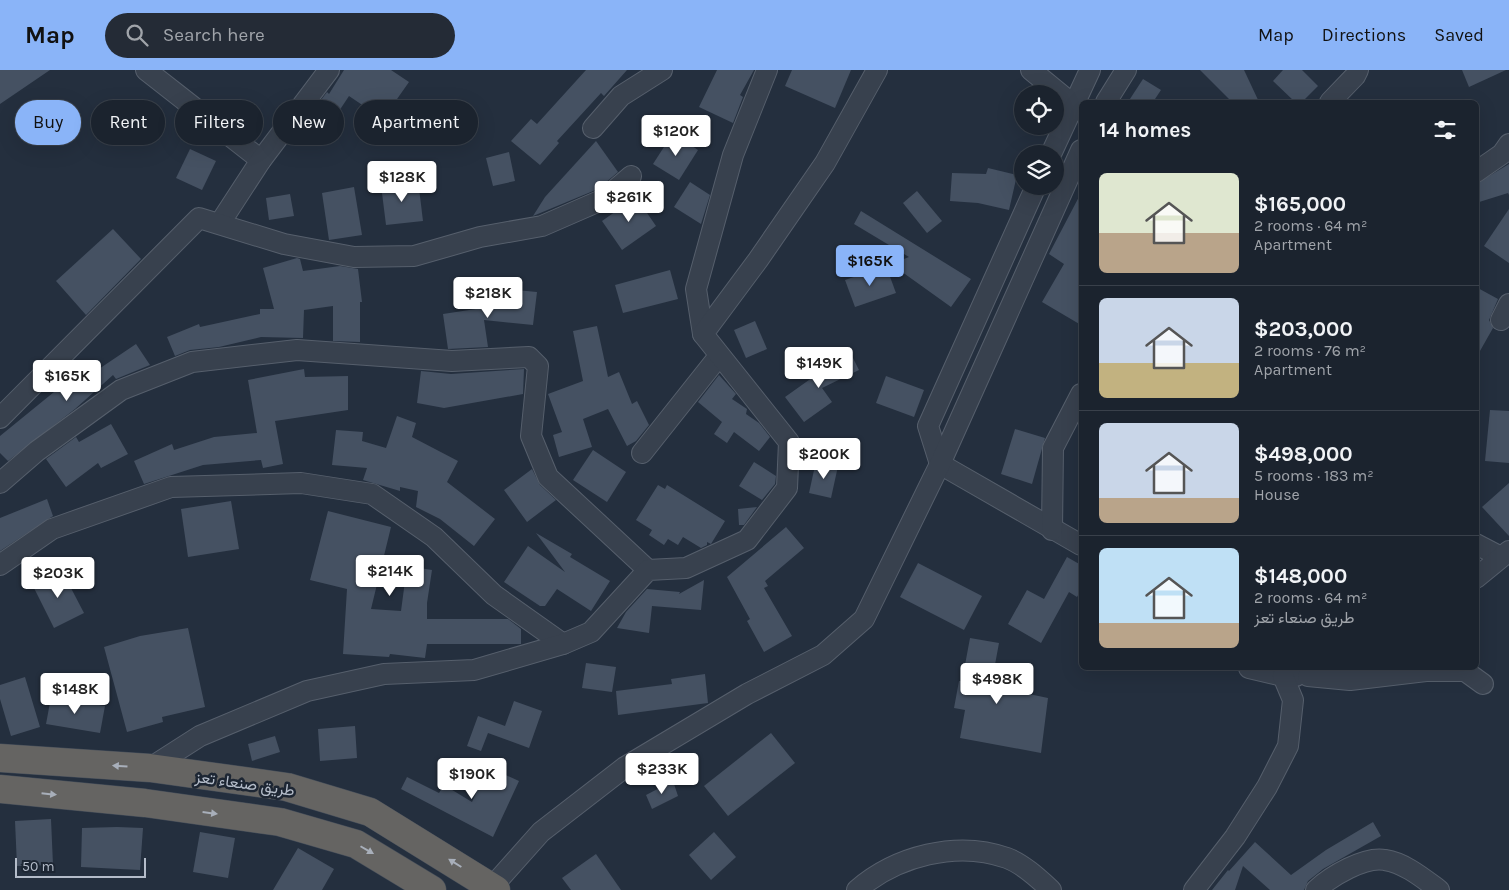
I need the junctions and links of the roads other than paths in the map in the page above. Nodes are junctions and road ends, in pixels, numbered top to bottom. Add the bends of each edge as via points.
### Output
1 (146, 70) edge
2 (329, 70) edge
3 (662, 70) edge
4 (767, 70) edge
5 (877, 70) edge
6 (1031, 70) edge
7 (1090, 70) edge
8 (1126, 70) edge
9 (1358, 70) edge
10 (1079, 100) edge
11 (1107, 100) edge
12 (1332, 100) edge
13 (1077, 107) edge
14 (593, 128) dead end
15 (1509, 144) edge
16 (1055, 145) edge
17 (1079, 154) edge
18 (261, 160) junction
19 (1479, 170) edge
20 (631, 176) dead end
21 (1032, 195) edge
22 (220, 223) junction
23 (703, 334) junction
24 (719, 356) junction
25 (1079, 398) edge
26 (0, 418) edge
27 (642, 453) dead end
28 (940, 464) junction
29 (0, 483) edge
30 (1052, 530) junction
31 (1079, 544) edge
32 (1479, 545) edge
33 (1505, 554) edge
34 (0, 564) edge
35 (648, 570) junction
36 (1479, 576) edge
37 (563, 644) junction
38 (1258, 670) edge
39 (1322, 670) edge
40 (1284, 676) junction
41 (1308, 676) junction
42 (1482, 684) dead end
43 (0, 758) edge
44 (150, 768) junction
45 (187, 775) junction
46 (0, 789) edge
47 (182, 810) junction
48 (494, 888) edge
49 (432, 890) edge
50 (856, 890) edge
51 (1050, 890) edge
52 (1194, 890) edge
53 (1316, 890) edge
54 (1439, 890) edge

1 - 18 street
2 - 18 street
3 - 14 street via 622,96
4 - 23 street via 733,156 696,289
5 - 23 street via 825,163
6 - 13 street
7 - 10 street
8 - 11 street
9 - 12 street
13 - 16 street
15 - 19 street via 1502,154
17 - 28 street
18 - 22 street
20 - 22 street via 604,199 542,226 480,237 414,256 354,257 284,244
21 - 28 street via 928,426
22 - 26 street via 199,218
23 - 24 street
24 - 27 street
24 - 35 street via 789,442 787,488 747,540 686,568
25 - 30 street via 1054,448
28 - 30 street
28 - 48 street via 864,619 850,633 823,655 747,694 625,767 541,832
29 - 35 street via 37,451 121,390 192,362 297,350 452,362 529,357 538,366 532,436 548,477
30 - 31 street
32 - 33 street
33 - 36 street
34 - 37 street via 52,529 171,487 310,484 372,494 434,537 494,595
35 - 37 street via 591,632
37 - 44 street via 474,670 384,674 307,691 200,736
38 - 40 street
39 - 41 street
40 - 41 street
40 - 52 street via 1293,700 1288,746 1235,837
41 - 42 street via 1350,680 1426,671 1465,671
44 -> 43 highway, طريق صنعاء تعز
44 - 45 highway, طريق صنعاء تعز
45 - 47 highway
48 -> 45 highway, طريق صنعاء تعز via 370,812 287,787
46 -> 47 highway, طريق صنعاء تعز via 145,803
47 -> 49 highway, طريق صنعاء تعز via 280,822 356,844
50 - 51 street via 872,877 923,854 977,850 1009,859
53 - 54 street via 1330,877 1359,864 1385,860 1416,874

